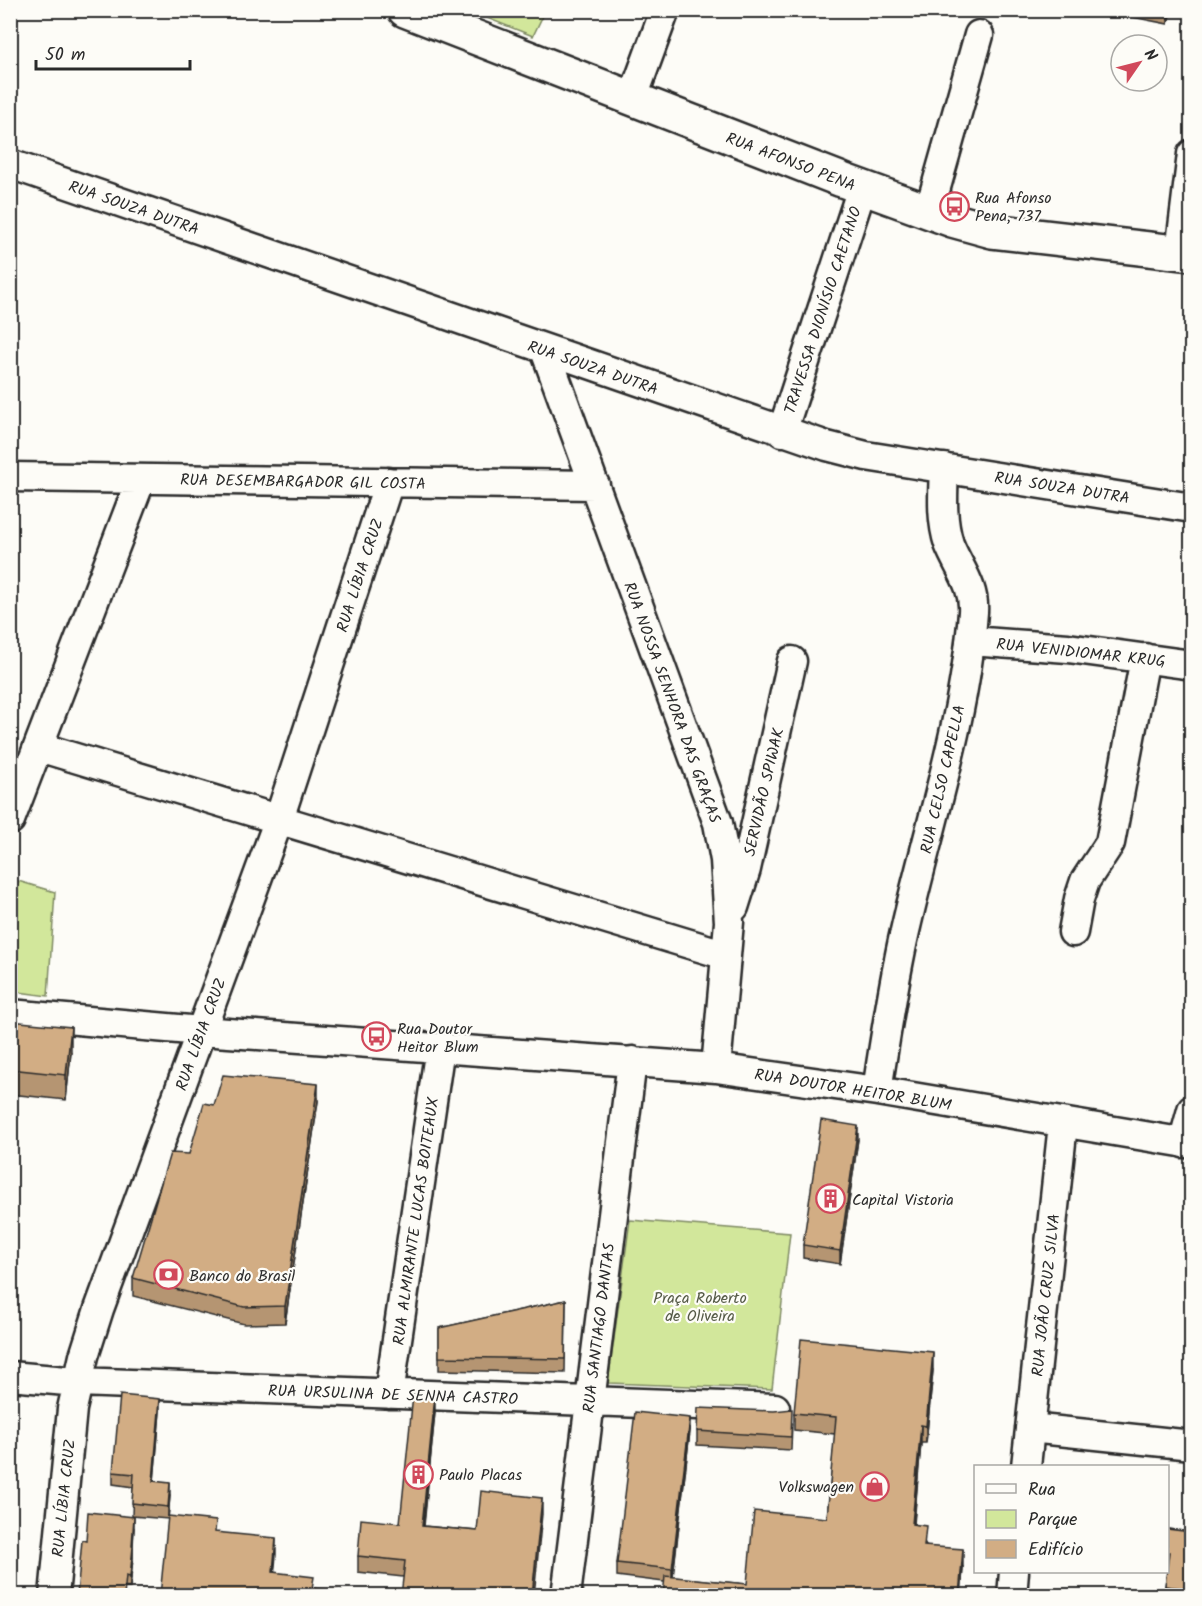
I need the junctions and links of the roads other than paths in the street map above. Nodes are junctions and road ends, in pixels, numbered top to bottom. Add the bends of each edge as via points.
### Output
1 (405, 10) edge
2 (665, 10) edge
3 (979, 35) dead end
4 (632, 100) junction
5 (1191, 154) edge
6 (10, 164) edge
7 (862, 188) junction
8 (929, 212) junction
9 (1186, 253) edge
10 (545, 350) junction
11 (782, 432) junction
12 (944, 468) junction
13 (10, 477) edge
14 (141, 479) junction
15 (389, 483) junction
16 (595, 485) junction
17 (1191, 508) edge
18 (970, 641) junction
19 (1145, 658) junction
20 (792, 662) dead end
21 (1191, 665) edge
22 (39, 747) junction
23 (279, 819) junction
24 (10, 820) edge
25 (729, 922) junction
26 (1073, 932) dead end
27 (726, 955) junction
28 (10, 1014) edge
29 (201, 1031) junction
30 (440, 1047) junction
31 (632, 1061) junction
32 (717, 1068) junction
33 (877, 1091) junction
34 (1191, 1110) edge
35 (1064, 1124) junction
36 (1187, 1143) edge
37 (10, 1376) edge
38 (78, 1382) junction
39 (389, 1394) junction
40 (589, 1401) junction
41 (775, 1408) edge
42 (1030, 1428) junction
43 (1191, 1445) edge
44 (1026, 1465) edge
45 (1014, 1573) edge
46 (54, 1596) edge
47 (566, 1596) edge
48 (1012, 1596) edge

1 - 4 main road, RUA AFONSO PENA
2 - 4 street
3 - 8 street
4 - 7 main road, RUA AFONSO PENA
5 - 9 street
6 - 10 street, RUA SOUZA DUTRA
7 - 8 main road, RUA AFONSO PENA
7 - 11 street, TRAVESSA DIONÍSIO CAETANO
8 - 9 main road, RUA AFONSO PENA via 992,231
10 - 11 street, RUA SOUZA DUTRA
10 - 16 street, RUA NOSSA SENHORA DAS GRAÇAS
11 - 12 street, RUA SOUZA DUTRA via 866,456
12 - 17 street, RUA SOUZA DUTRA
12 - 18 street, RUA CELSO CAPELLA via 944,526 972,594
13 - 14 street, RUA DESEMBARGADOR GIL COSTA
14 - 15 street, RUA DESEMBARGADOR GIL COSTA
14 - 22 street
15 - 16 street, RUA DESEMBARGADOR GIL COSTA
15 - 23 street, RUA LÍBIA CRUZ
16 - 25 street, RUA NOSSA SENHORA DAS GRAÇAS via 718,823
18 - 19 street, RUA VENIDIOMAR KRUG
18 - 33 street, RUA CELSO CAPELLA via 933,822 904,933
19 - 21 street, RUA VENIDIOMAR KRUG
19 - 26 street via 1110,843 1085,881
20 - 25 street, SERVIDÃO SPIWAK via 744,879
22 - 23 street
22 - 24 street
23 - 27 street
23 - 29 street, RUA LÍBIA CRUZ
25 - 27 street, RUA NOSSA SENHORA DAS GRAÇAS
27 - 32 street, RUA NOSSA SENHORA DAS GRAÇAS
28 - 29 street, RUA DOUTOR HEITOR BLUM
29 - 30 street, RUA DOUTOR HEITOR BLUM
29 - 38 street, RUA LÍBIA CRUZ via 99,1309
30 - 31 street, RUA DOUTOR HEITOR BLUM
30 - 39 street, RUA ALMIRANTE LUCAS BOITEAUX
31 - 32 street, RUA DOUTOR HEITOR BLUM
31 - 40 street, RUA SANTIAGO DANTAS
32 - 33 street, RUA DOUTOR HEITOR BLUM
33 - 35 street, RUA DOUTOR HEITOR BLUM
34 - 36 street
35 - 36 street, RUA DOUTOR HEITOR BLUM
35 - 42 street, RUA JOÃO CRUZ SILVA
37 - 38 street, RUA URSULINA DE SENNA CASTRO
38 - 39 street, RUA URSULINA DE SENNA CASTRO
38 - 46 street, RUA LÍBIA CRUZ
39 - 40 street, RUA URSULINA DE SENNA CASTRO
40 - 41 street, RUA URSULINA DE SENNA CASTRO
40 - 47 street, RUA SANTIAGO DANTAS
42 - 43 street
42 - 44 street, RUA JOÃO CRUZ SILVA
45 - 48 street

